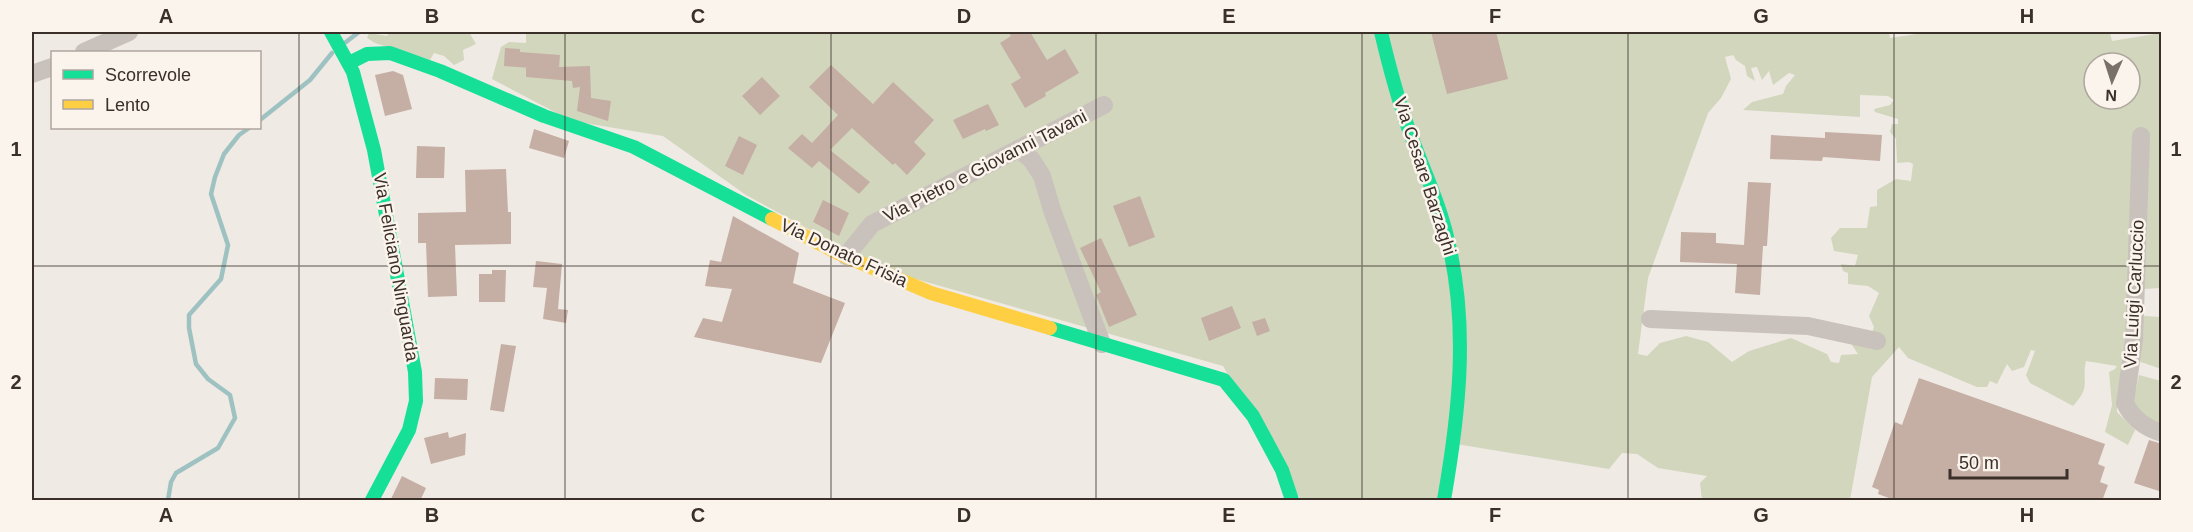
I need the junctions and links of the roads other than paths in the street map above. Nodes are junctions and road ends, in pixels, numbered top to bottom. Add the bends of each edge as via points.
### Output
1 (129, 32) edge
2 (1381, 32) edge
3 (333, 33) edge
4 (86, 51) edge
5 (347, 59) junction
6 (51, 67) edge
7 (32, 74) edge
8 (1104, 105) dead end
9 (2141, 136) dead end
10 (1018, 149) junction
11 (846, 256) junction
12 (1650, 319) dead end
13 (1877, 341) dead end
14 (1101, 344) junction
15 (2162, 433) edge
16 (372, 501) edge
17 (1292, 501) edge
18 (1444, 501) edge

1 - 4 street
2 - 18 street, Via Cesare Barzaghi via 1404,118 1438,206 1457,283 1461,328 1458,403
3 - 5 street, Via Feliciano Ninguarda
5 - 11 street, Via Donato Frisia via 390,53 544,116 634,147
5 - 16 street, Via Feliciano Ninguarda via 374,150 415,372 416,401 409,430
6 - 7 street
8 - 10 street, Via Pietro e Giovanni Tavani
9 - 15 street, Via Luigi Carluccio via 2134,340 2125,404 2141,423
10 - 11 street, Via Pietro e Giovanni Tavani via 872,224
10 - 14 street via 1041,176
11 - 14 street, Via Donato Frisia via 931,293
12 - 13 street via 1808,326
14 - 17 street, Via Donato Frisia via 1224,380 1253,416 1282,470

